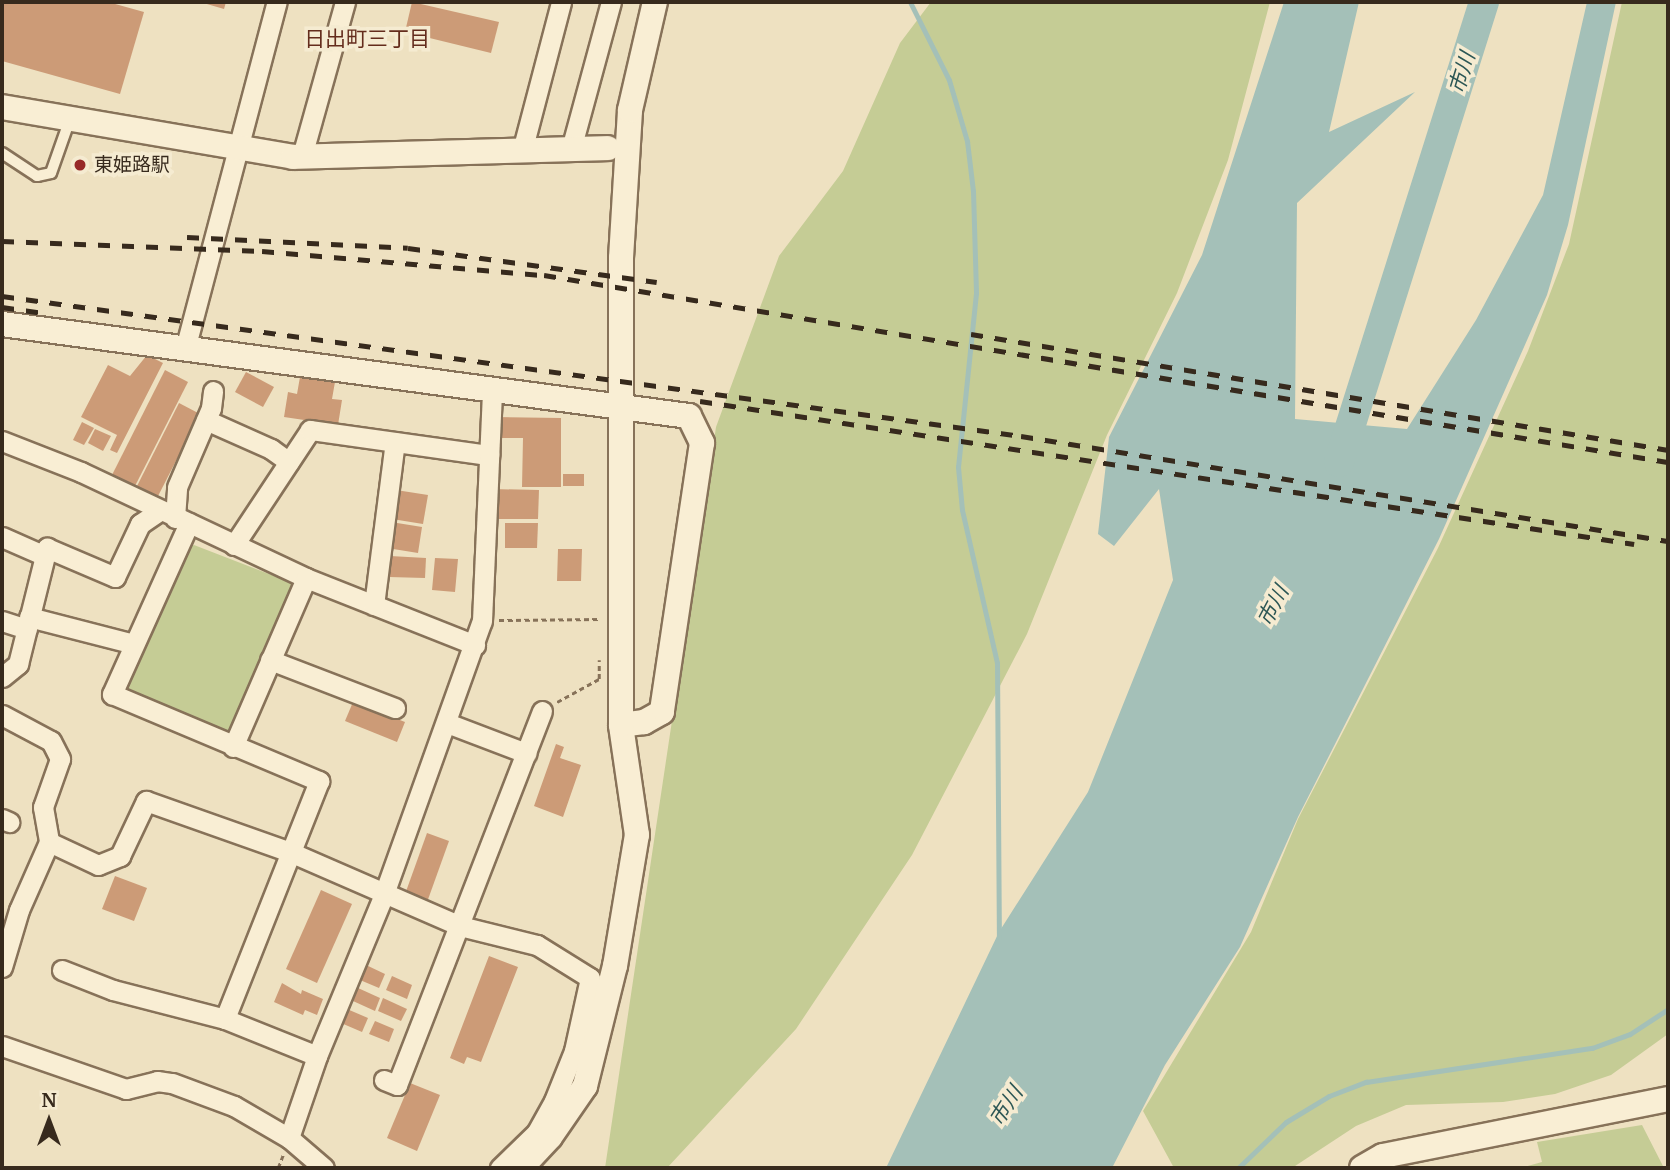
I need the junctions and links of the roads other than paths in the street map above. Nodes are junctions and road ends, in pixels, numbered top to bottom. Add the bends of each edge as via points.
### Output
1 (277, 2) edge
2 (345, 2) edge
3 (561, 2) edge
4 (611, 2) edge
5 (655, 2) edge
6 (2, 107) edge
7 (70, 119) junction
8 (238, 148) junction
9 (608, 148) dead end
10 (570, 149) junction
11 (522, 151) junction
12 (2, 153) edge
13 (302, 156) junction
14 (2, 324) edge
15 (185, 349) junction
16 (213, 391) dead end
17 (492, 392) junction
18 (620, 406) junction
19 (206, 420) junction
20 (2, 441) edge
21 (395, 442) junction
22 (489, 455) junction
23 (289, 462) junction
24 (175, 517) junction
25 (2, 537) edge
26 (234, 545) junction
27 (43, 555) junction
28 (306, 578) junction
29 (374, 605) junction
30 (2, 621) edge
31 (28, 623) junction
32 (134, 644) junction
33 (475, 645) junction
34 (270, 660) junction
35 (2, 677) edge
36 (395, 708) dead end
37 (541, 711) dead end
38 (2, 715) edge
39 (447, 723) junction
40 (621, 725) junction
41 (233, 747) junction
42 (526, 753) junction
43 (49, 842) junction
44 (290, 852) junction
45 (384, 894) junction
46 (460, 926) junction
47 (2, 967) edge
48 (62, 970) dead end
49 (225, 1019) junction
50 (2, 1046) edge
51 (317, 1056) junction
52 (384, 1080) dead end
53 (1668, 1099) edge
54 (543, 1134) junction
55 (289, 1138) junction
56 (324, 1168) edge
57 (500, 1168) edge
58 (521, 1168) edge
59 (1362, 1168) edge

1 - 8 street
2 - 13 street
3 - 11 street
4 - 10 street
5 - 18 street via 630,110 621,257
6 - 7 street
7 - 8 street
7 - 12 lane via 51,173 37,176
8 - 13 street
8 - 15 street
9 - 10 street
10 - 11 street
11 - 13 street
14 - 15 street
15 - 17 street
16 - 19 street
17 - 18 street
17 - 22 street
18 - 40 street
18 - 40 street via 689,416 702,443 662,712 644,722
19 - 23 street
19 - 24 street via 177,487
20 - 24 street via 82,472
21 - 22 street
21 - 23 street via 310,430
21 - 29 street
22 - 33 street via 482,621
23 - 26 street
24 - 26 street
24 - 27 street via 140,524 115,577 47,548
24 - 32 street
25 - 27 street
26 - 28 street
27 - 31 street
28 - 29 street
28 - 34 street
29 - 33 street
30 - 31 street
31 - 32 street
31 - 35 street via 18,664
32 - 41 street via 111,694
33 - 39 street
34 - 36 street
34 - 41 street
37 - 42 street
38 - 43 street via 51,741 60,759 43,807
39 - 42 street
39 - 45 street
40 - 54 street via 637,835 615,966 585,1086
41 - 44 street via 319,780
42 - 46 street
43 - 44 street via 98,865 120,856 146,801
43 - 47 street via 19,910
44 - 45 street
44 - 49 street
45 - 46 street
45 - 51 street
46 - 52 street via 397,1085
46 - 54 street via 537,945 590,978 574,1051
48 - 49 street via 113,990
49 - 51 street
50 - 55 street via 126,1089 157,1081 172,1083 234,1106
51 - 55 street
53 - 59 street via 1383,1156
54 - 57 street
54 - 58 street
55 - 56 street

